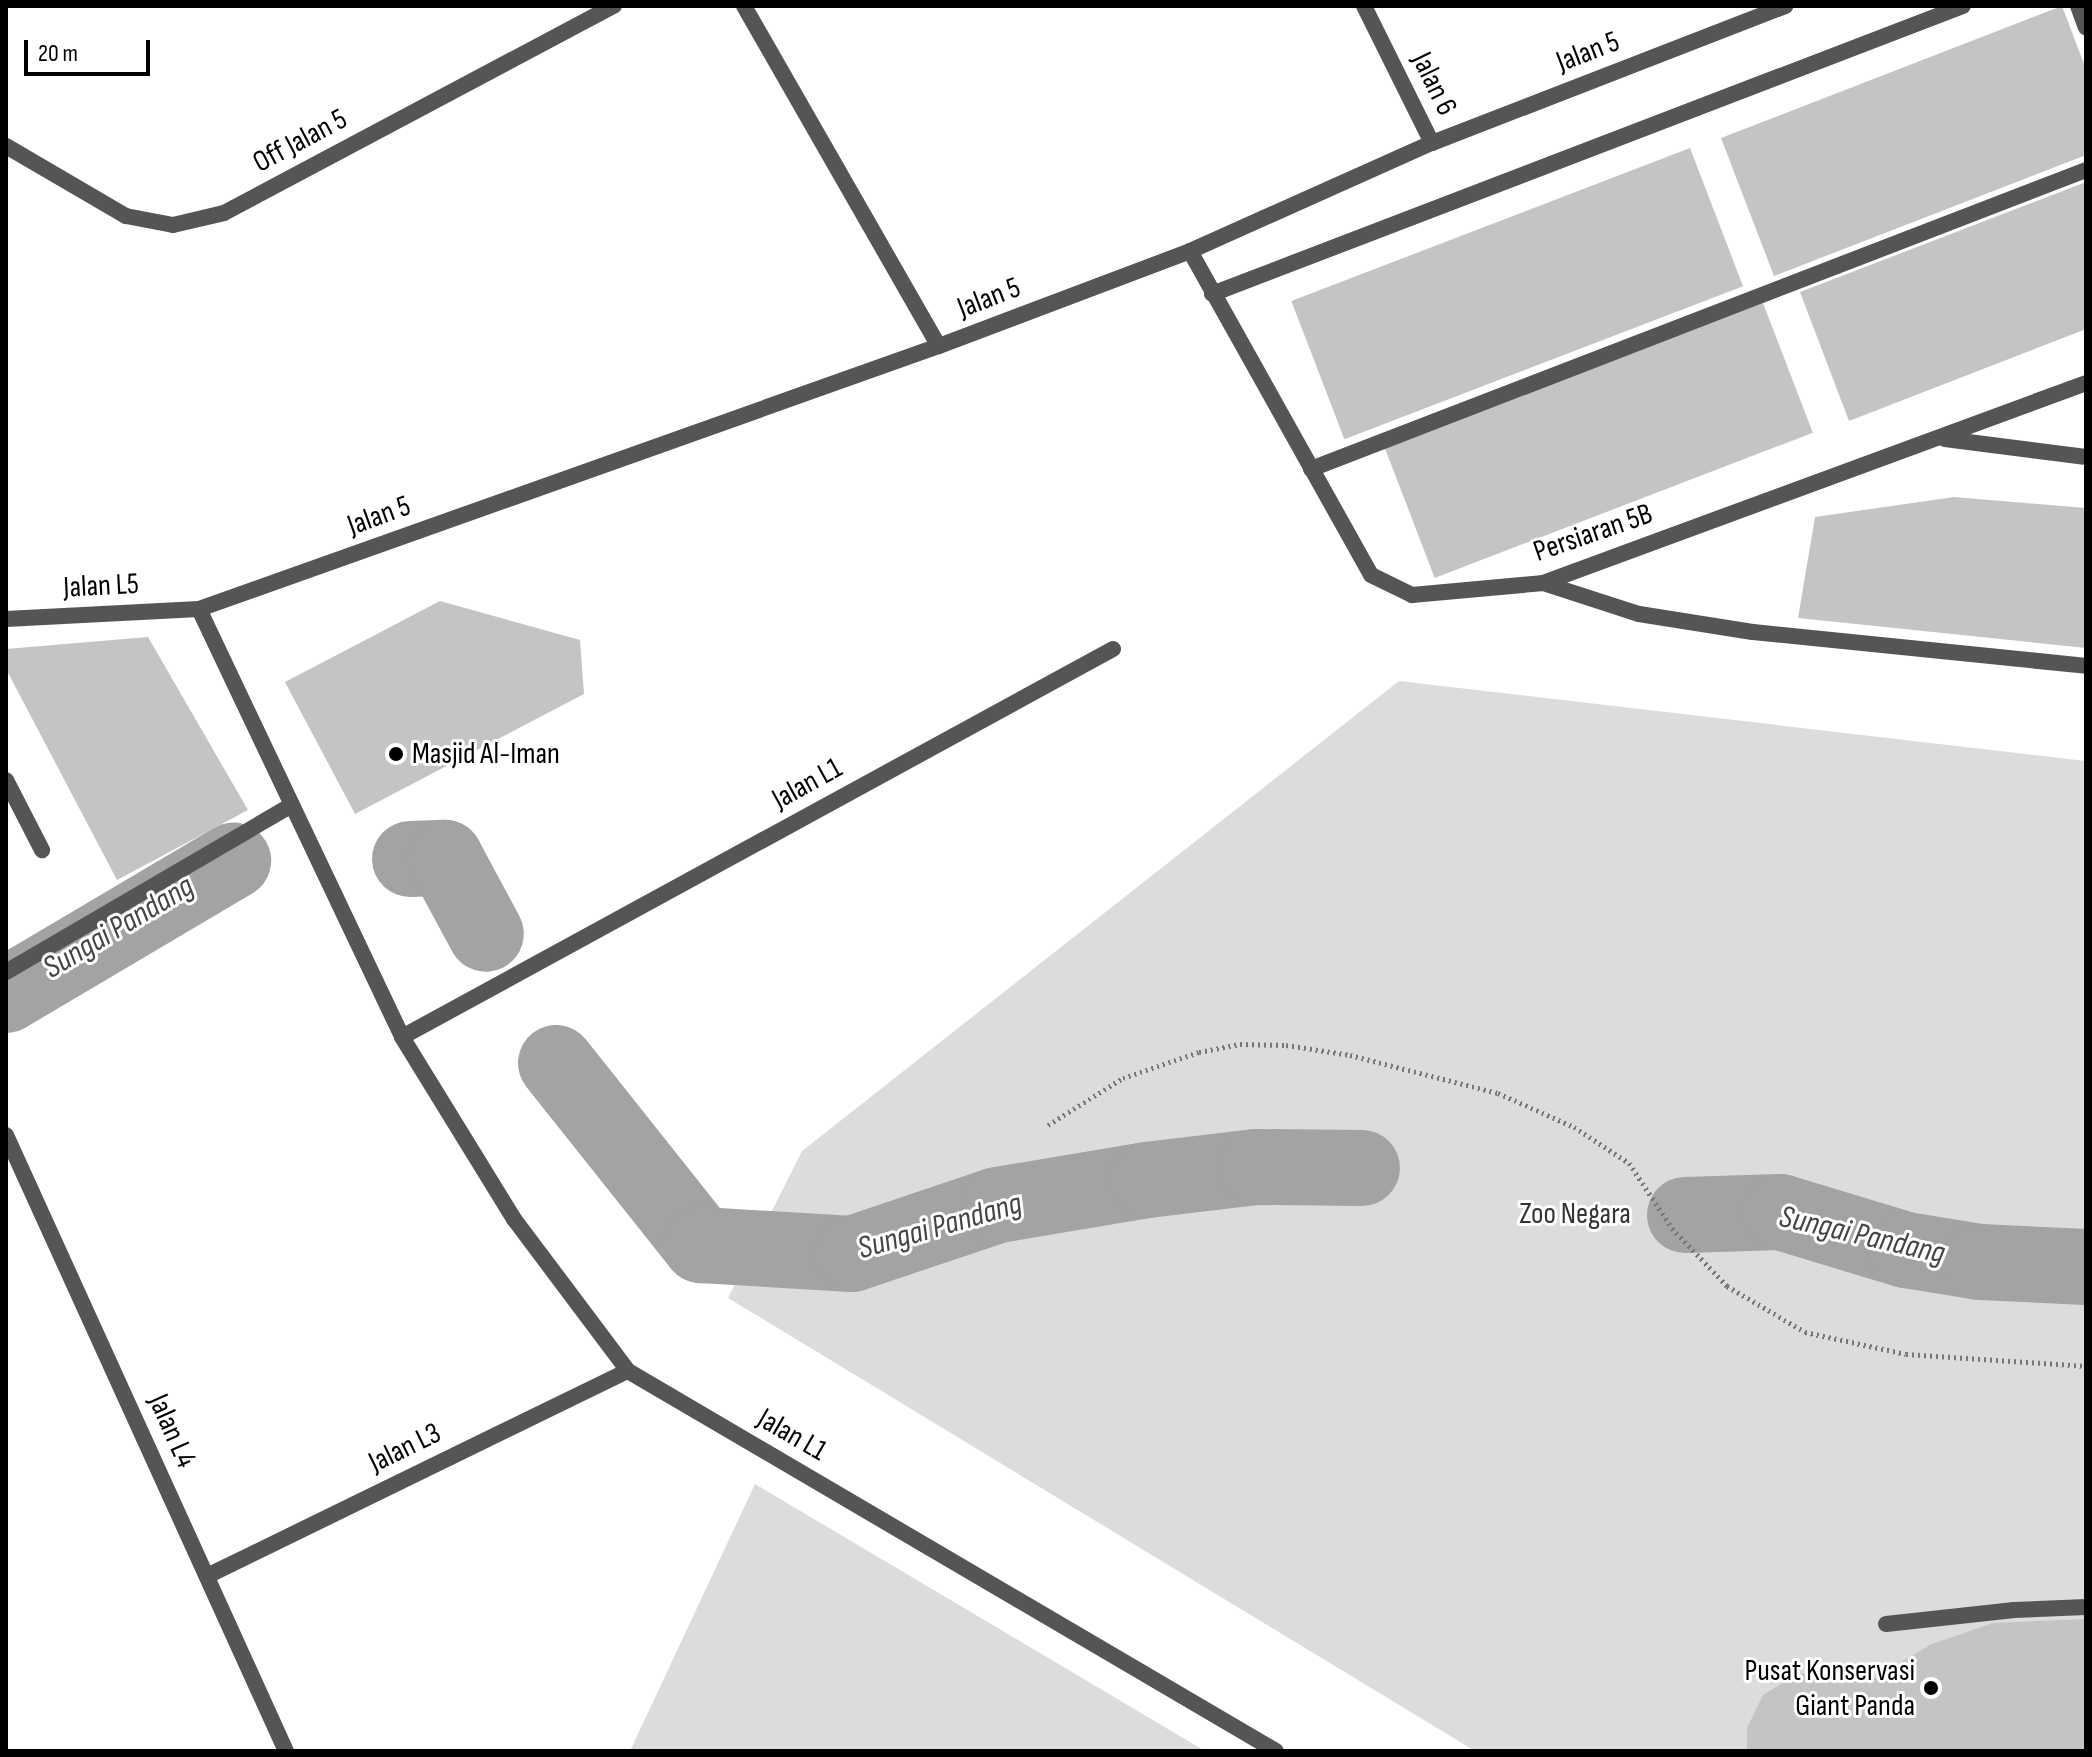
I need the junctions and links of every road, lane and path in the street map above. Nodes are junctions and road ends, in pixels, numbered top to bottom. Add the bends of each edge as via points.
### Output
1 (614, 6) edge
2 (744, 6) edge
3 (1364, 6) edge
4 (1785, 6) edge
5 (1963, 6) edge
6 (2078, 6) edge
7 (2086, 28) edge
8 (1432, 143) junction
9 (6, 146) edge
10 (2086, 170) edge
11 (1190, 251) junction
12 (1212, 294) junction
13 (939, 346) junction
14 (2086, 383) edge
15 (1942, 438) junction
16 (2086, 457) edge
17 (1311, 469) junction
18 (1543, 583) junction
19 (199, 609) junction
20 (6, 619) edge
21 (1113, 649) dead end
22 (2086, 666) edge
23 (6, 780) edge
24 (292, 805) junction
25 (42, 850) dead end
26 (6, 972) edge
27 (402, 1037) junction
28 (1048, 1125) dead end
29 (6, 1135) edge
30 (2086, 1366) edge
31 (628, 1371) junction
32 (207, 1576) junction
33 (2086, 1607) edge
34 (1886, 1624) dead end
35 (286, 1751) edge
36 (1276, 1751) edge

1 - 9 street, Off Jalan 5 via 224,213 173,225 126,216
2 - 13 street
3 - 8 street, Jalan 6
4 - 8 street, Jalan 5
5 - 12 street
6 - 7 street
8 - 11 street, Jalan 5
10 - 17 street
11 - 12 street, Persiaran 5B
11 - 13 street, Jalan 5
12 - 17 street, Persiaran 5B
13 - 19 street, Jalan 5
14 - 15 street, Persiaran 5B
15 - 16 street
15 - 18 street, Persiaran 5B
17 - 18 street, Persiaran 5B via 1371,575 1398,589 1412,595
18 - 22 street via 1639,614 1696,623
19 - 20 street, Jalan L5
19 - 24 street, Jalan L1
21 - 27 street, Jalan L1
23 - 25 street
24 - 26 street
24 - 27 street, Jalan L1
27 - 31 street, Jalan L1 via 514,1219
28 - 30 path via 1123,1078 1199,1052 1240,1044 1350,1055 1498,1093 1574,1127 1629,1163 1672,1228 1727,1286 1805,1332 1906,1354
29 - 32 street, Jalan L4
31 - 32 street, Jalan L3
31 - 36 street, Jalan L1
32 - 35 street, Jalan L4
33 - 34 street

